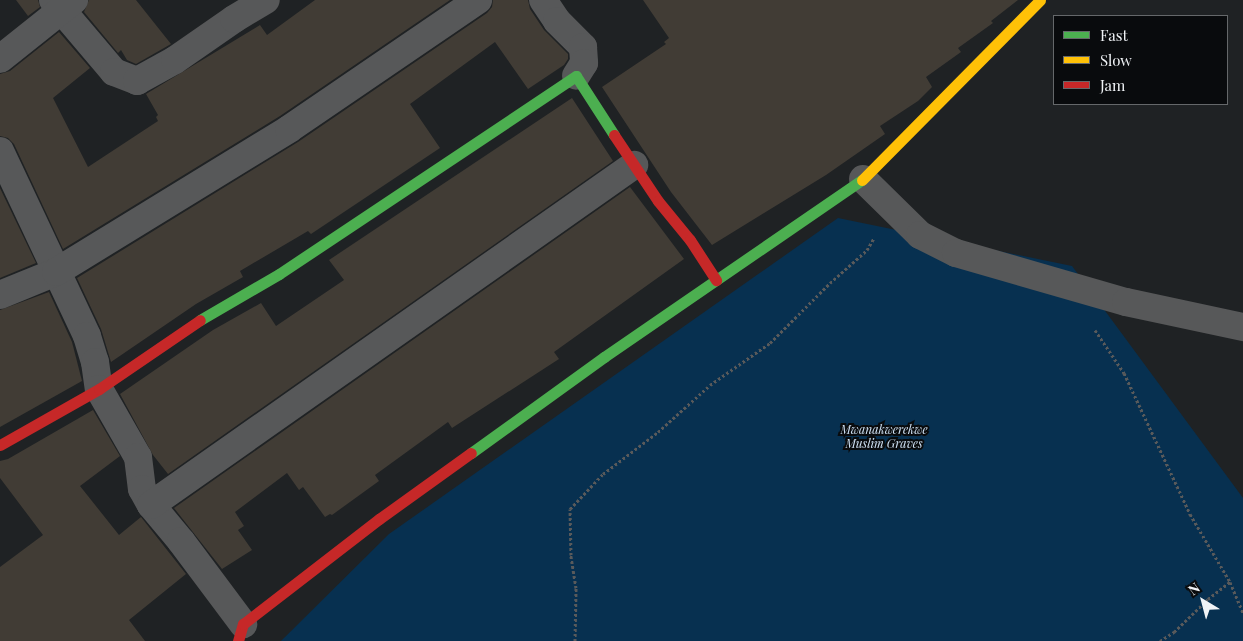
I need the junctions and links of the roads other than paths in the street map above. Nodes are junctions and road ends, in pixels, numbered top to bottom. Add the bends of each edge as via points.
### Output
1 (266, 0) edge
2 (478, 0) edge
3 (543, 0) edge
4 (1040, 0) edge
5 (62, 4) edge
6 (0, 59) edge
7 (576, 76) junction
8 (0, 151) edge
9 (634, 164) junction
10 (863, 179) junction
11 (56, 272) junction
12 (716, 280) junction
13 (0, 295) edge
14 (1243, 327) edge
15 (99, 389) junction
16 (0, 444) edge
17 (151, 505) junction
18 (240, 633) edge

1 - 5 street via 137,81 114,72
2 - 11 street via 289,129
3 - 7 street via 557,21 582,47 584,63
4 - 10 street
5 - 6 street
7 - 9 street
7 - 15 street via 279,274 156,348
8 - 11 street
9 - 12 street
9 - 17 street
10 - 12 street
10 - 14 street via 920,235 956,253 1126,302
11 - 13 street
11 - 15 street via 87,336
12 - 18 street via 387,514
15 - 16 street
15 - 17 street via 138,457 142,490
17 - 18 street via 181,541

